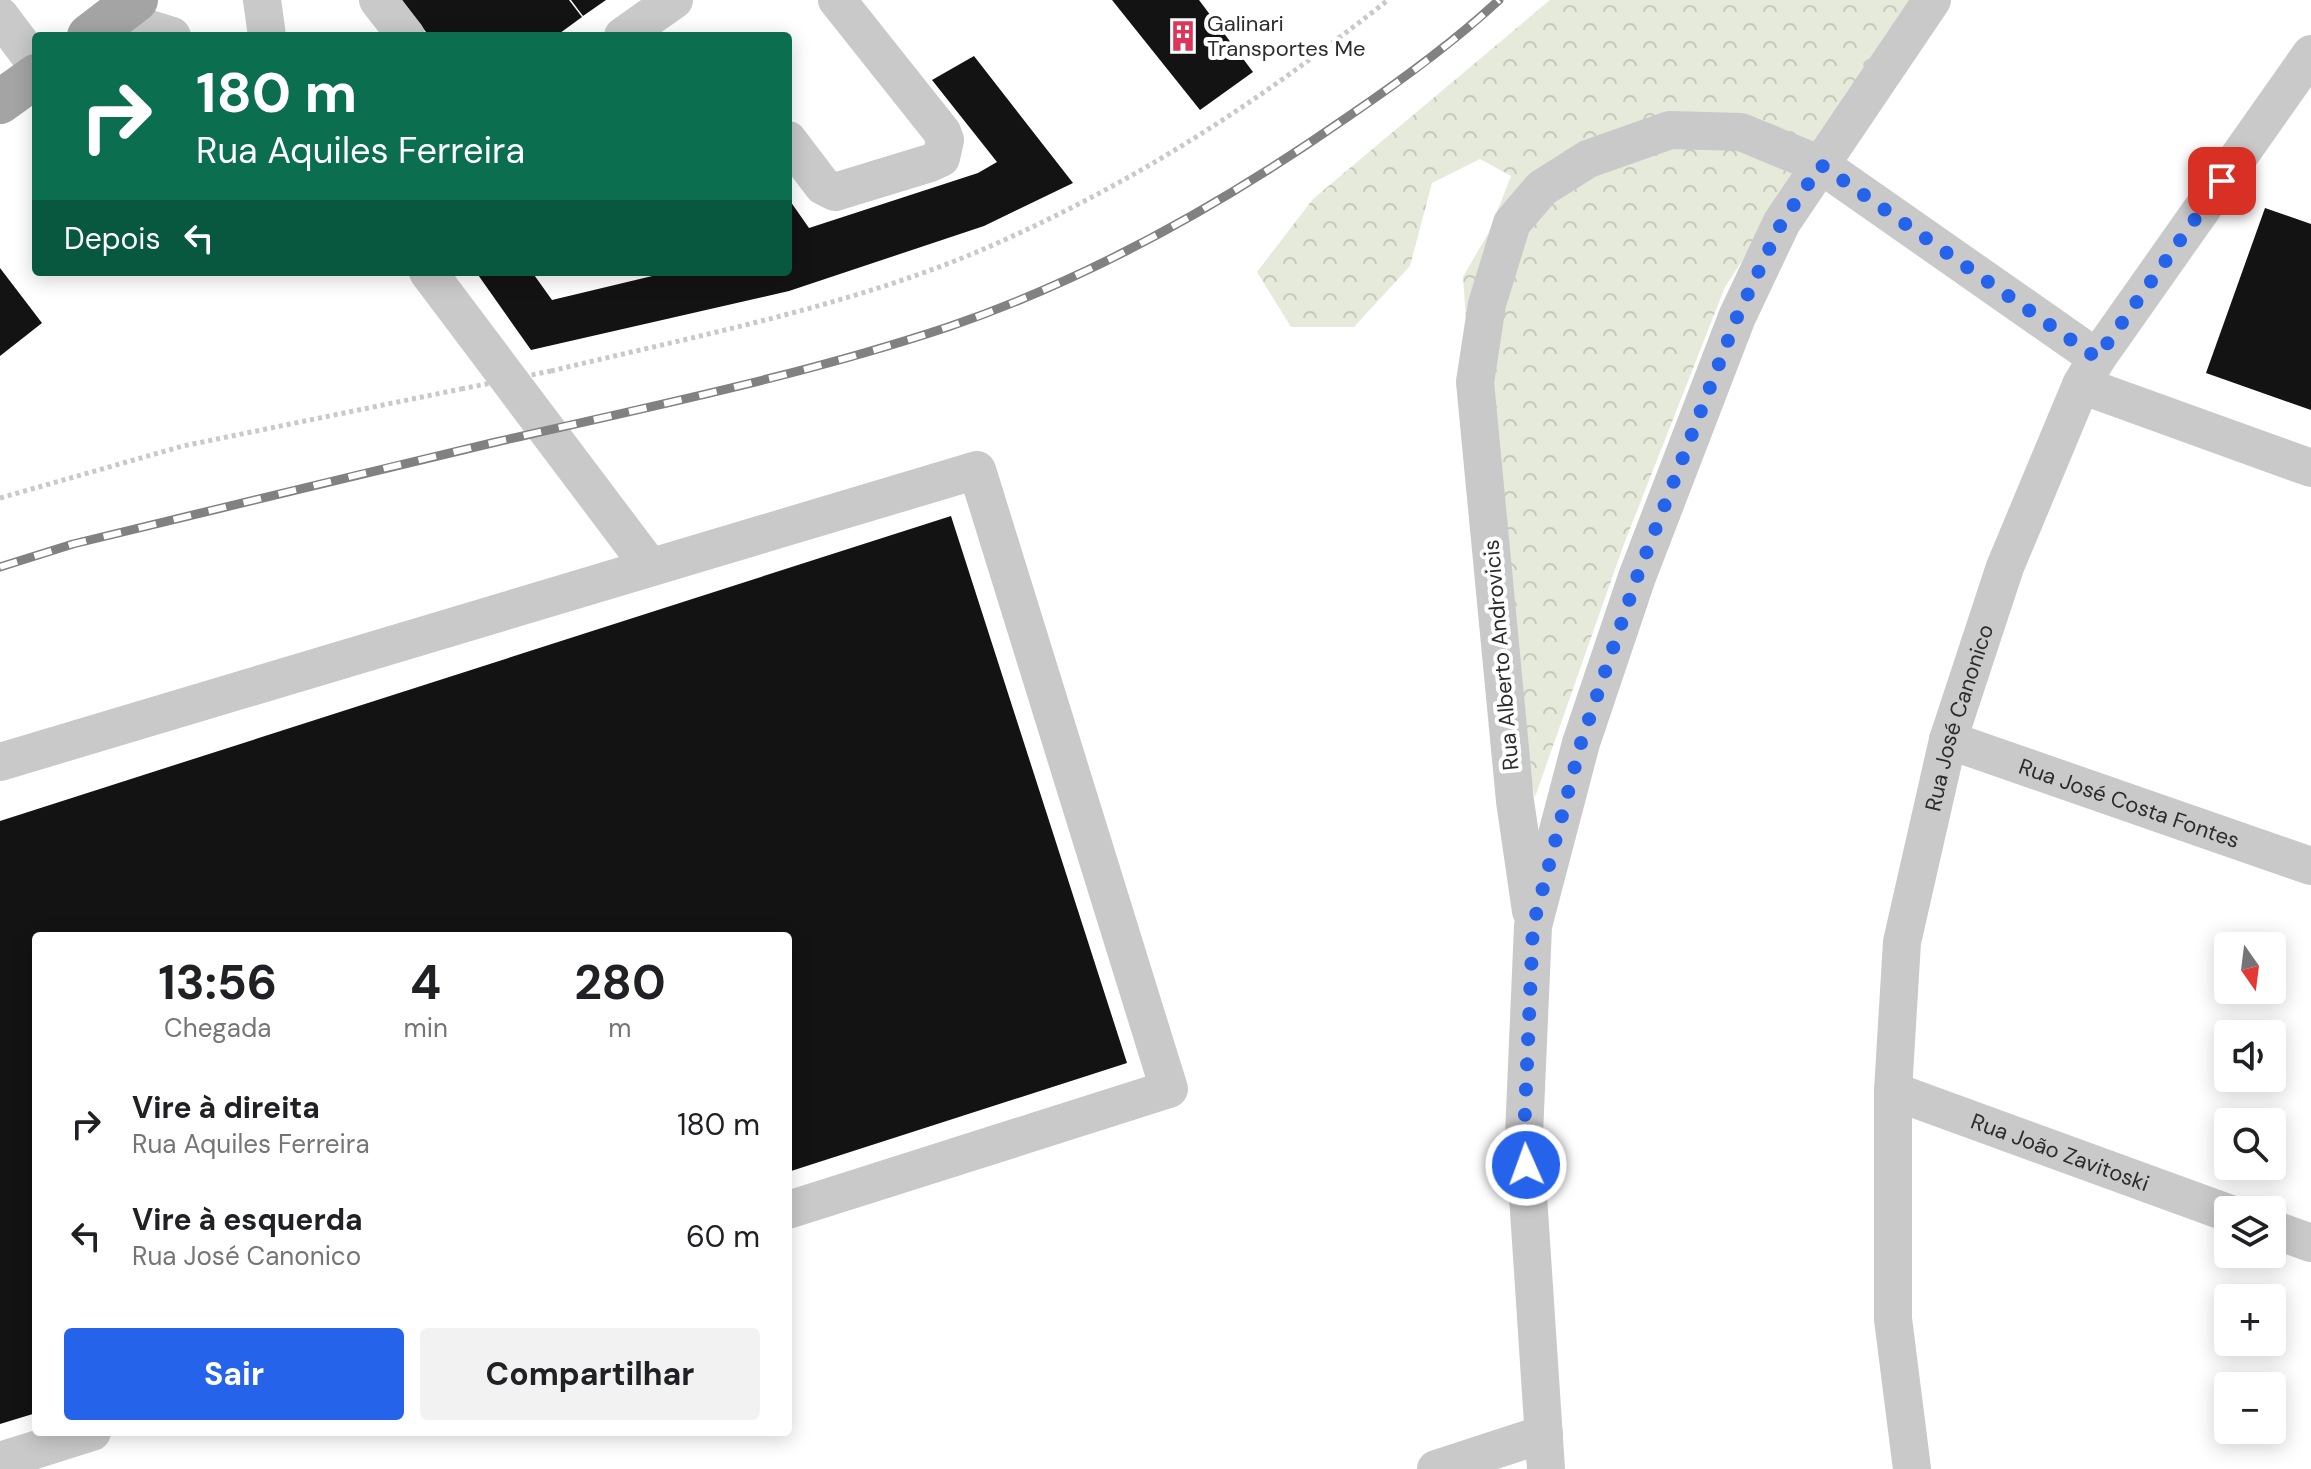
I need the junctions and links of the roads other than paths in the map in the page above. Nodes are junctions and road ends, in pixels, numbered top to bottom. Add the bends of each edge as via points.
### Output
1 (262, 0) edge
2 (378, 0) edge
3 (674, 0) edge
4 (837, 0) edge
5 (1932, 0) edge
6 (0, 16) edge
7 (113, 18) edge
8 (159, 32) edge
9 (266, 32) edge
10 (403, 32) edge
11 (629, 32) edge
12 (2311, 54) edge
13 (17, 81) edge
14 (792, 145) edge
15 (1821, 165) junction
16 (431, 276) edge
17 (2089, 372) junction
18 (2311, 468) edge
19 (650, 567) junction
20 (1948, 740) junction
21 (0, 762) edge
22 (2311, 866) edge
23 (1533, 926) junction
24 (1893, 1091) junction
25 (2214, 1208) edge
26 (792, 1209) edge
27 (2286, 1234) edge
28 (2311, 1243) edge
29 (79, 1436) edge
30 (1545, 1451) edge
31 (0, 1461) edge
32 (1436, 1469) edge
33 (1912, 1469) edge

1 - 9 street
2 - 10 street
3 - 11 street
4 - 14 street via 942,132 944,149 941,158 930,163 835,192 823,186
5 - 15 street, Rua Alberto Androvicis
6 - 13 street
7 - 8 street
12 - 17 street, Rua José Canonico
15 - 17 street, Rua Alberto Androvicis
15 - 23 street, Rua Alberto Androvicis via 1782,222 1737,317 1637,577 1581,743
15 - 23 street, Rua Alberto Androvicis via 1741,132 1670,130 1588,159 1542,188 1512,223 1487,304 1475,382 1515,801
16 - 19 street
17 - 18 street, Rua Alberto Androvicis
17 - 20 street, Rua José Canonico via 2005,567
19 - 21 street
19 - 26 street via 977,470 1169,1089
20 - 22 street, Rua José Costa Fontes
20 - 24 street, Rua José Canonico via 1902,942
23 - 30 street, Rua Alberto Androvicis via 1524,1135
24 - 25 street, Rua João Zavitoski
24 - 33 street, Rua José Canonico via 1893,1319
27 - 28 street
29 - 31 street
30 - 32 street

